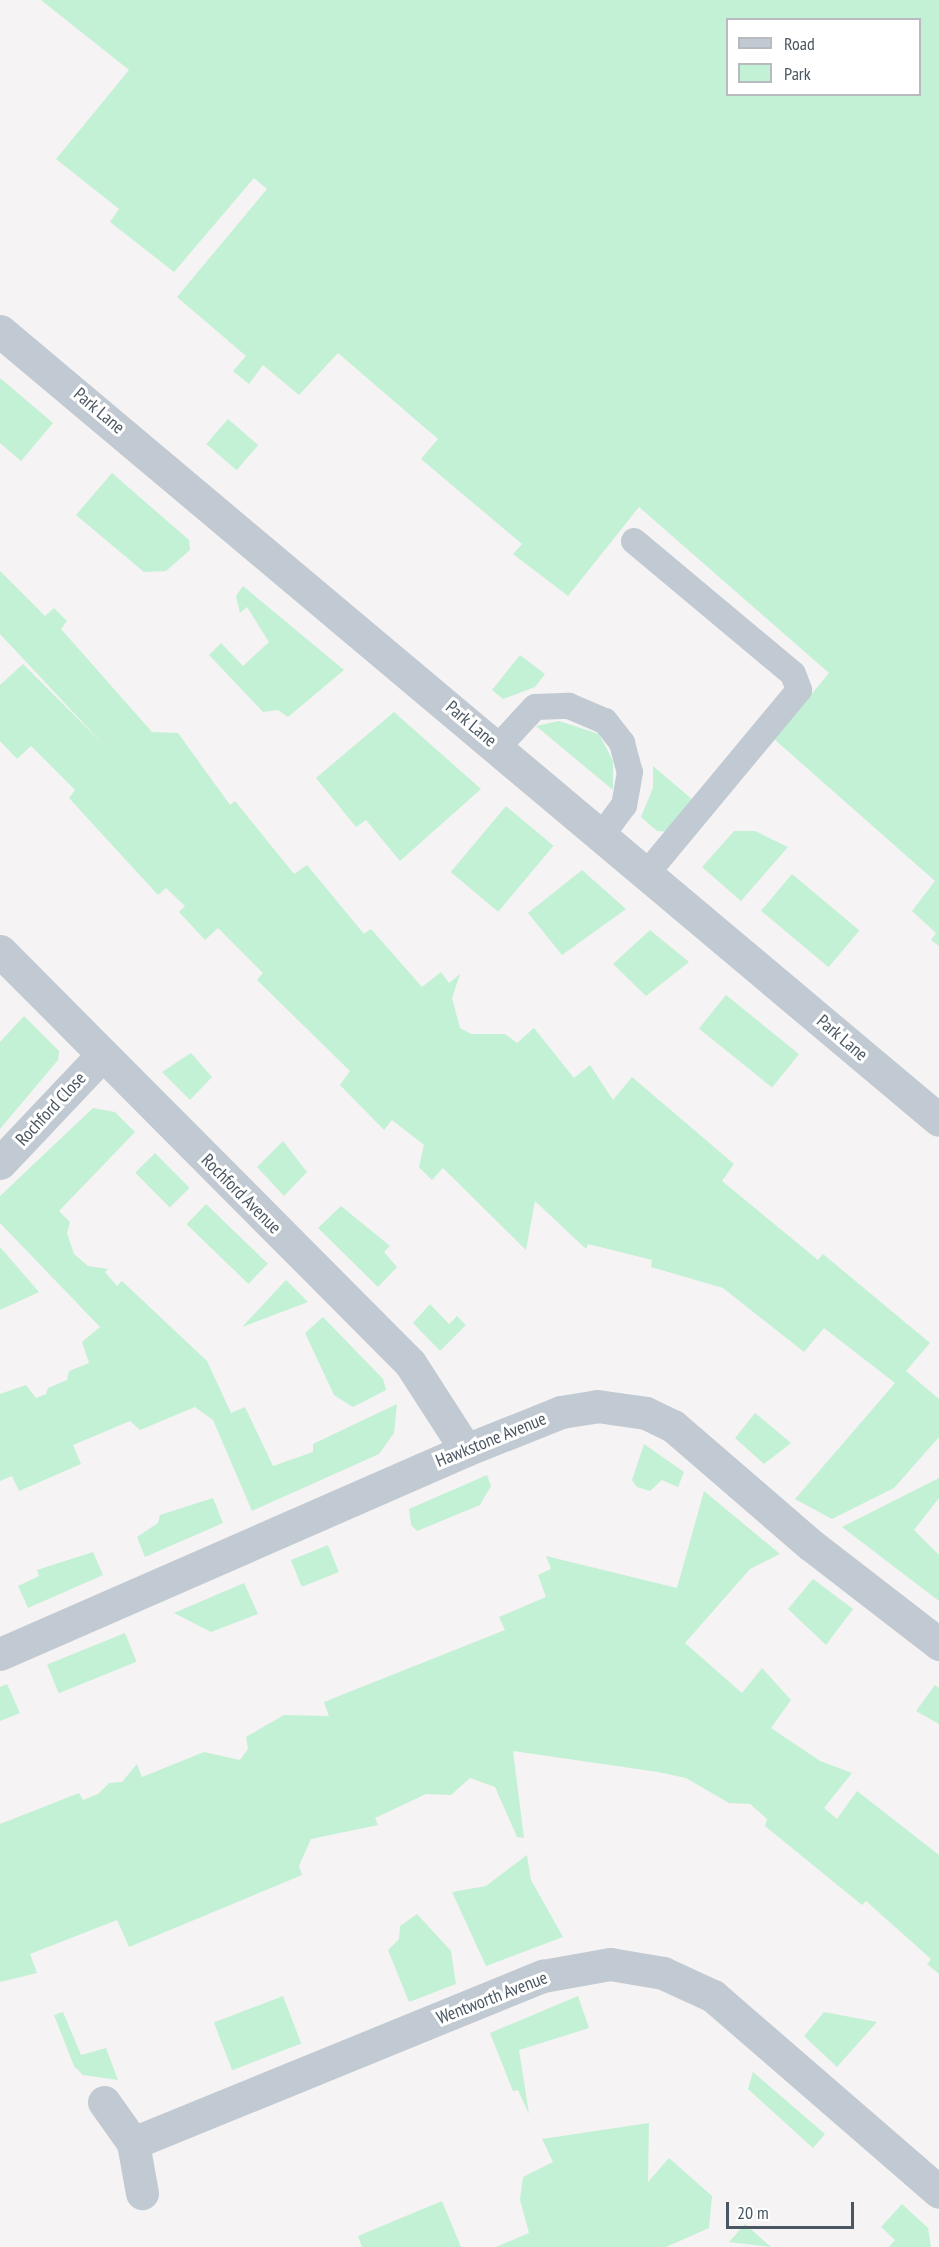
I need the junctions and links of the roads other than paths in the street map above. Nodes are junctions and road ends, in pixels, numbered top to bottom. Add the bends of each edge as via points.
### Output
1 (0, 331) edge
2 (634, 542) dead end
3 (498, 747) junction
4 (602, 836) junction
5 (647, 873) junction
6 (0, 951) edge
7 (102, 1055) junction
8 (939, 1120) edge
9 (0, 1163) edge
10 (466, 1450) junction
11 (939, 1644) edge
12 (0, 1654) edge
13 (104, 2102) dead end
14 (133, 2142) junction
15 (939, 2192) edge
16 (142, 2193) dead end

1 - 3 street, Park Lane
2 - 5 lane via 793,674 799,690
3 - 4 street, Park Lane
3 - 4 lane via 535,707 570,706 605,721 622,743 630,772 624,805
4 - 5 street, Park Lane
5 - 8 street, Park Lane
6 - 7 street, Rochford Avenue
7 - 9 street, Rochford Close
7 - 10 street, Rochford Avenue via 410,1363
10 - 11 street, Hawkstone Avenue via 570,1409 615,1407 646,1413 701,1447 811,1545
10 - 12 street, Hawkstone Avenue
13 - 14 street
14 - 15 street, Wentworth Avenue via 543,1976 610,1964 663,1973 713,1996
14 - 16 street

